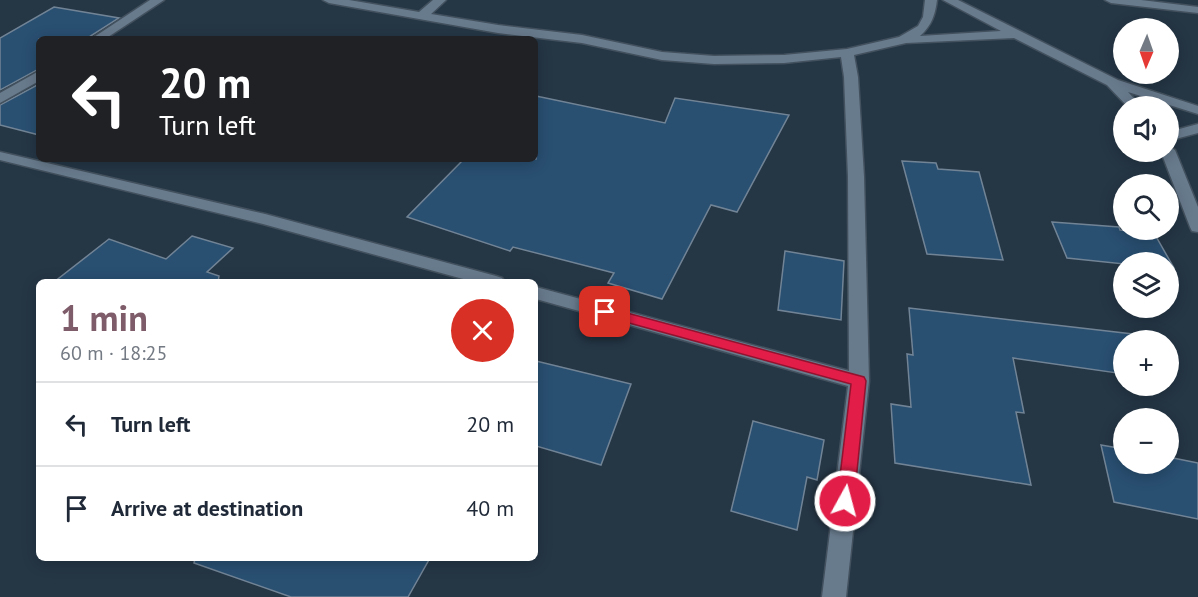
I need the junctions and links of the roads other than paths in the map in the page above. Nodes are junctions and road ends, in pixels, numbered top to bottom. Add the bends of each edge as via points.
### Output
1 (158, 0) edge
2 (329, 0) edge
3 (440, 0) edge
4 (931, 0) edge
5 (949, 0) edge
6 (1111, 0) edge
7 (1198, 10) edge
8 (421, 16) junction
9 (1018, 34) junction
10 (101, 36) edge
11 (907, 39) junction
12 (847, 53) junction
13 (36, 77) edge
14 (1113, 83) edge
15 (1114, 84) edge
16 (1116, 84) edge
17 (1125, 96) edge
18 (0, 99) edge
19 (1198, 110) edge
20 (1198, 128) edge
21 (1179, 134) edge
22 (0, 156) edge
23 (1173, 162) edge
24 (1198, 227) edge
25 (485, 279) edge
26 (538, 294) edge
27 (859, 381) junction
28 (834, 597) edge

1 - 10 street
2 - 8 street
3 - 8 street
4 - 11 street via 928,18
5 - 9 street
6 - 7 street
8 - 12 street via 582,39 662,56 784,59
9 - 11 street
9 - 14 street
11 - 12 street
12 - 27 street via 856,177
13 - 18 street
15 - 17 street
16 - 19 street
20 - 21 street
22 - 25 street via 265,219
23 - 24 street
26 - 27 street
27 - 28 street

